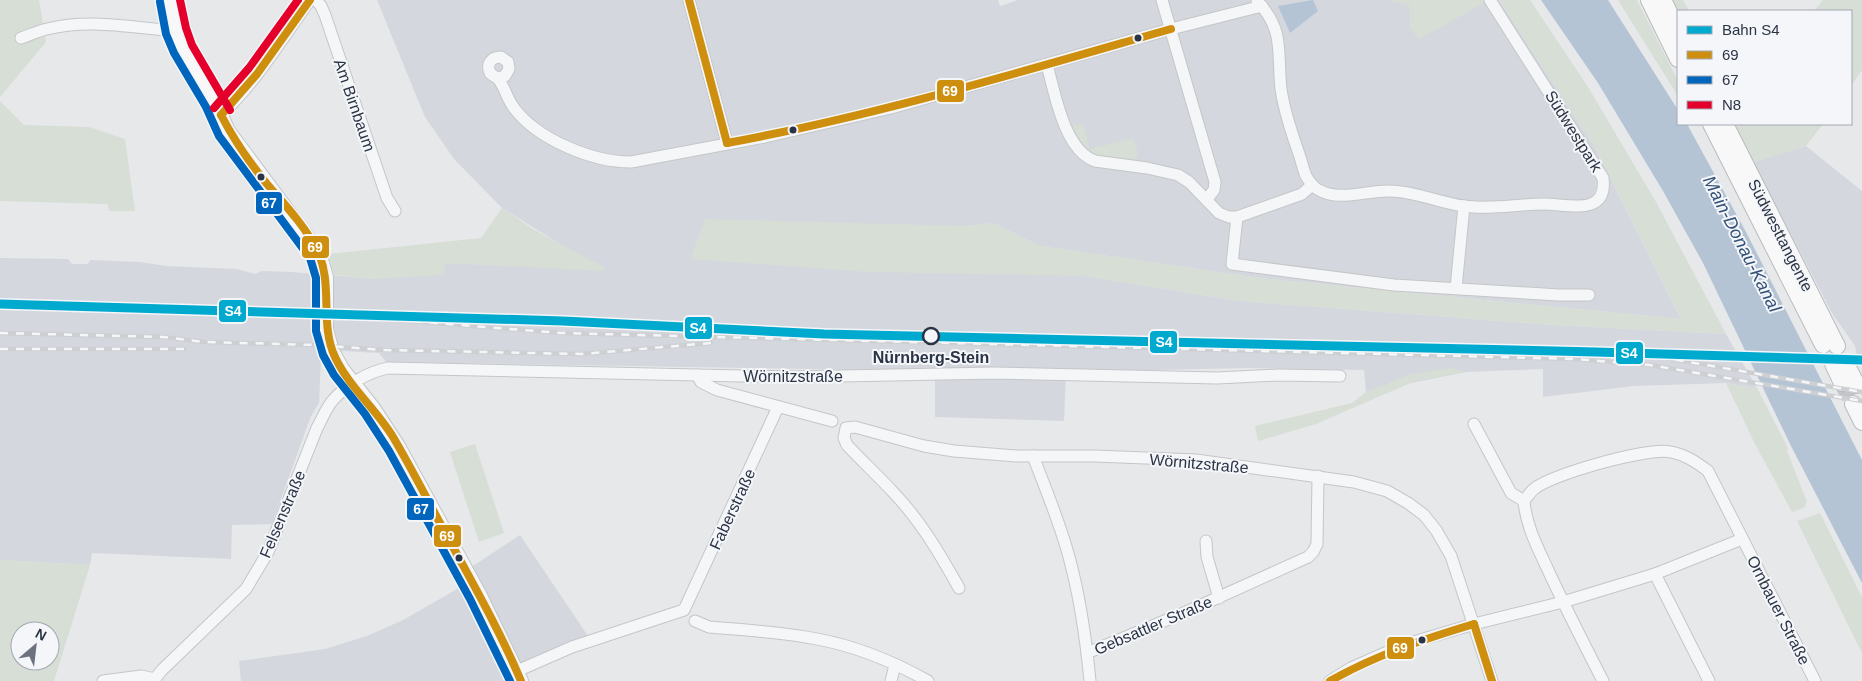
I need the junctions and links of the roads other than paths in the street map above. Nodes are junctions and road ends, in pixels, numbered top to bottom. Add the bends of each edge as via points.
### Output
1 (170, 0) edge
2 (310, 0) edge
3 (316, 0) edge
4 (689, 0) edge
5 (1162, 0) edge
6 (1490, 0) edge
7 (1649, 0) edge
8 (1663, 0) edge
9 (1259, 3) edge
10 (1677, 28) edge
11 (1171, 29) junction
12 (176, 30) junction
13 (21, 38) dead end
14 (1677, 57) edge
15 (1047, 65) junction
16 (498, 78) dead end
17 (221, 115) junction
18 (1713, 125) edge
19 (1725, 125) edge
20 (727, 143) junction
21 (1312, 185) junction
22 (1207, 199) junction
23 (1464, 206) junction
24 (395, 211) dead end
25 (1237, 217) junction
26 (1456, 288) junction
27 (1589, 295) dead end
28 (1839, 364) dead end
29 (697, 375) junction
30 (1340, 376) dead end
31 (354, 384) junction
32 (1850, 384) tunnel mouth
33 (1853, 404) tunnel mouth
34 (778, 407) junction
35 (832, 421) dead end
36 (1862, 422) edge
37 (1474, 424) dead end
38 (1034, 456) junction
39 (1318, 476) junction
40 (1524, 501) junction
41 (1742, 539) junction
42 (1206, 541) dead end
43 (1655, 574) junction
44 (959, 588) dead end
45 (1219, 598) junction
46 (1563, 602) junction
47 (694, 621) dead end
48 (1474, 624) junction
49 (1087, 653) junction
50 (895, 665) junction
51 (519, 676) edge
52 (154, 680) edge
53 (103, 681) edge
54 (890, 681) edge
55 (928, 681) edge
56 (1090, 681) edge
57 (1330, 681) edge
58 (1492, 681) edge
59 (1602, 681) edge
60 (1709, 681) edge
61 (1815, 681) edge

1 - 12 main road
2 - 17 street via 252,82
3 - 24 street, Am Birnbaum via 325,15 387,198
4 - 20 street
5 - 11 street
6 - 23 street, Südwestpark via 1591,158 1604,186 1601,197 1590,205
7 - 14 highway
8 - 10 highway
9 - 11 street
9 - 21 street via 1275,27 1285,111 1306,177
11 - 15 street
11 - 22 street via 1215,182 1214,190
12 - 13 street via 86,24 46,29
12 - 17 main road via 183,49
15 - 20 street via 891,108
15 - 22 street via 1072,141 1087,158 1178,175
16 - 20 street via 513,107 529,124 556,142 586,154 630,162
17 - 31 main road via 235,143 318,253 326,277 326,323 330,345
18 - 19 highway, Südwesttangente via 1830,345
21 - 23 street, Südwestpark via 1328,194 1390,191
21 - 25 street via 1302,194
22 - 25 street via 1223,215
23 - 26 street
25 - 26 street via 1232,264 1394,284
26 - 27 street
28 - 32 highway
29 - 30 street, Wörnitzstraße
29 - 31 street, Wörnitzstraße via 388,368 371,373
29 - 34 street, Wörnitzstraße via 701,382 717,390
31 - 51 main road via 403,455
31 - 52 street, Felsenstraße via 333,401 317,428 268,552 246,589
33 - 36 highway
34 - 35 street, Wörnitzstraße
34 - 51 street, Faberstraße via 684,610 572,647
37 - 40 street via 1511,493
38 - 39 street, Wörnitzstraße via 1196,460
38 - 44 street, Wörnitzstraße via 954,451 854,427 846,428 844,438 847,445 910,512
38 - 49 street via 1070,558
39 - 45 street, Gebsattler Straße via 1317,544 1313,552
39 - 48 street, Wörnitzstraße via 1387,492 1424,515 1451,556
40 - 41 street, Ornbauer Straße via 1534,489 1574,471 1637,454 1669,452 1692,459 1708,471
40 - 46 street via 1532,534
41 - 43 street
41 - 61 street, Ornbauer Straße
42 - 45 street, Gebsattler Straße via 1207,557
43 - 46 street
43 - 60 street
45 - 49 street, Gebsattler Straße
46 - 48 street
46 - 59 street
47 - 50 street via 709,627 817,639 856,649
48 - 57 street via 1394,649
48 - 58 street, Wörnitzstraße
49 - 56 street
50 - 54 street
50 - 55 street
52 - 53 street, Felsenstraße via 141,676

